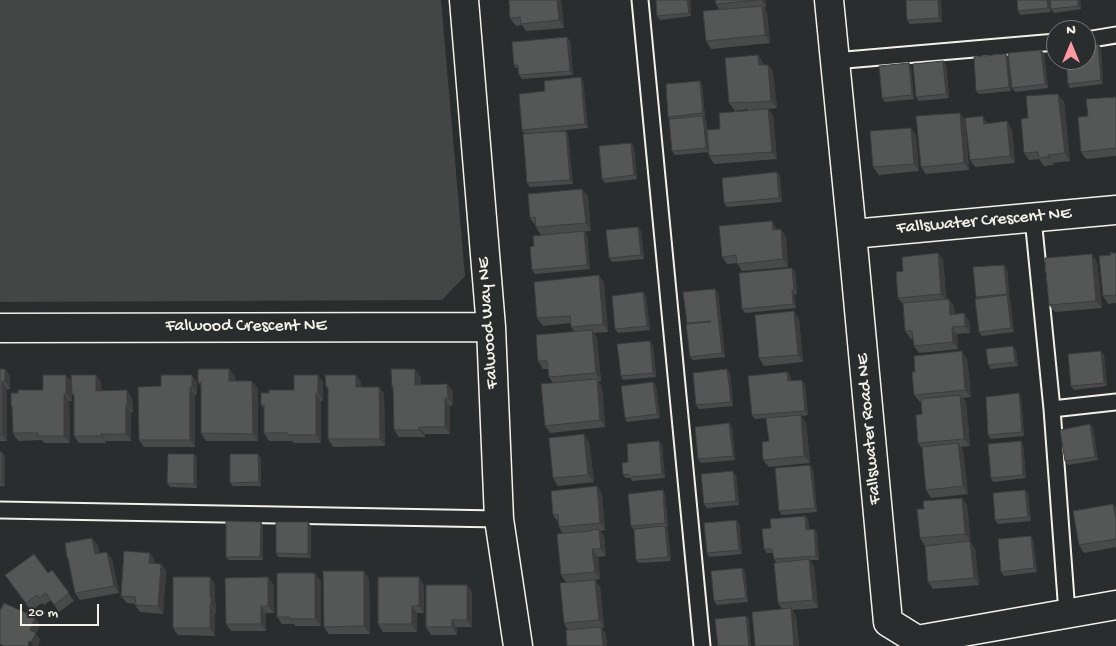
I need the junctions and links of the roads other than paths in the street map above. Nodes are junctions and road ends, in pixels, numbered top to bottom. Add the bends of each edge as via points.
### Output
1 (464, 0) edge
2 (640, 0) edge
3 (829, 0) edge
4 (1116, 35) edge
5 (1096, 38) edge
6 (1046, 43) edge
7 (834, 61) junction
8 (1116, 210) edge
9 (1033, 218) junction
10 (852, 234) junction
11 (491, 326) junction
12 (0, 328) edge
13 (1116, 402) edge
14 (1052, 409) junction
15 (0, 510) edge
16 (499, 518) junction
17 (1116, 605) edge
18 (1067, 613) junction
19 (518, 646) edge
20 (702, 646) edge

1 - 11 street, Falwood Way NE
2 - 20 lane
3 - 7 street, Fallswater Road NE
4 - 5 lane
6 - 7 lane
7 - 10 street, Fallswater Road NE
8 - 9 street, Fallswater Crescent NE
9 - 10 street, Fallswater Crescent NE
9 - 14 lane
10 - 18 street, Fallswater Road NE via 888,622 917,640
11 - 12 street, Falwood Crescent NE
11 - 16 street, Falwood Way NE
13 - 14 lane
14 - 18 lane
15 - 16 lane
16 - 19 street, Falwood Way NE
17 - 18 street, Fallswater Road NE

